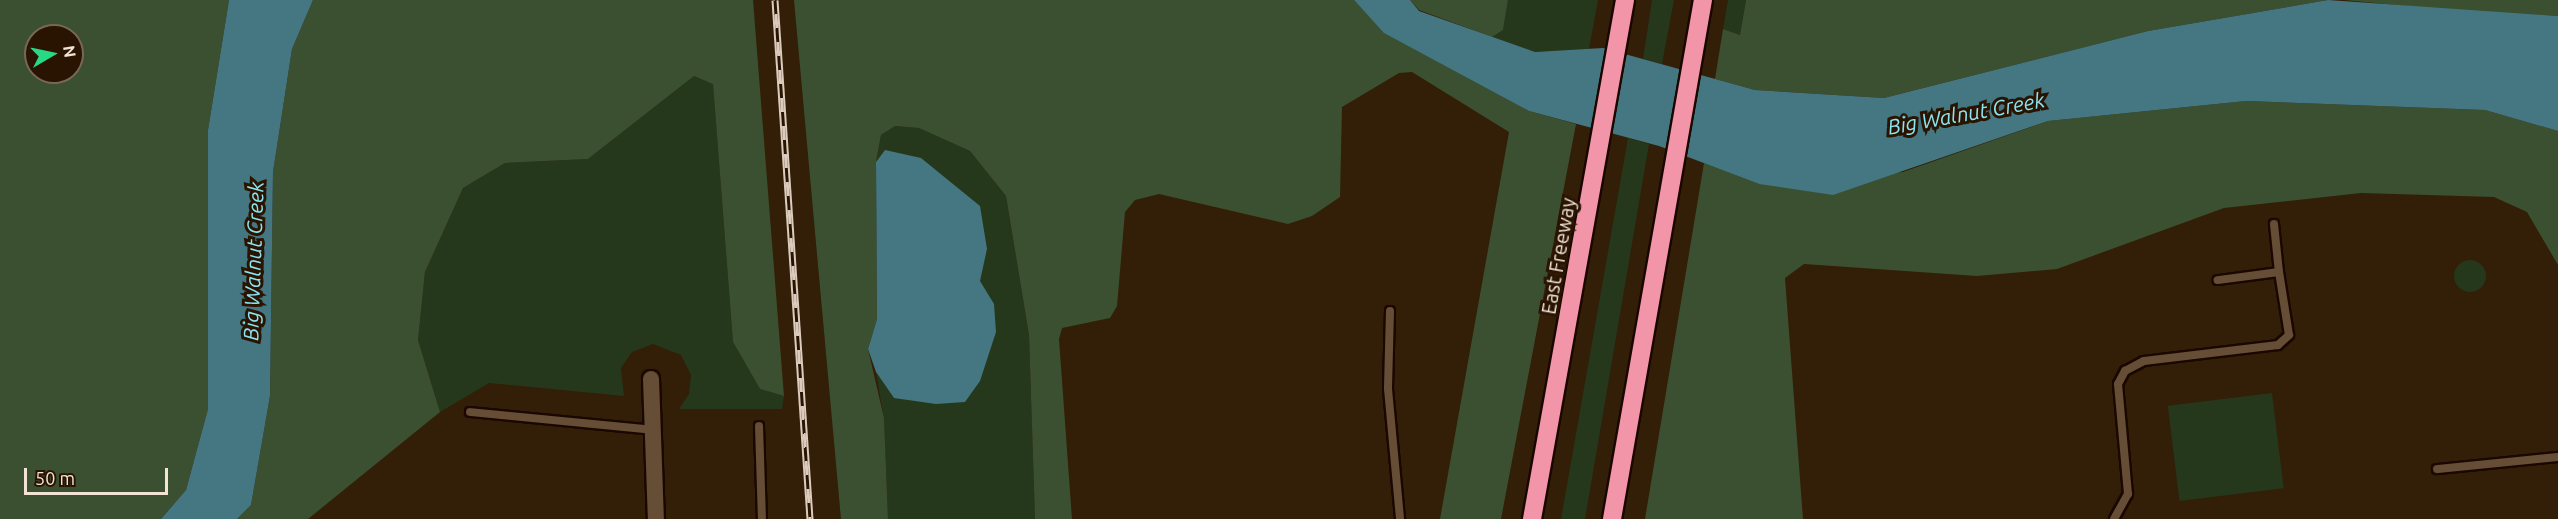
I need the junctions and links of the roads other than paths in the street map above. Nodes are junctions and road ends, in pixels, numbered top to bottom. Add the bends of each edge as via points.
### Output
1 (1625, 0) edge
2 (1702, 0) edge
3 (2274, 224) dead end
4 (2279, 272) junction
5 (2218, 280) dead end
6 (1390, 311) dead end
7 (651, 379) dead end
8 (470, 412) dead end
9 (759, 426) dead end
10 (653, 430) junction
11 (2558, 458) edge
12 (2437, 469) dead end
13 (656, 519) edge
14 (762, 519) edge
15 (1400, 519) edge
16 (1532, 519) edge
17 (1612, 519) edge
18 (2114, 519) edge

1 - 16 highway, East Freeway
2 - 17 highway
3 - 4 lane
4 - 5 lane
4 - 18 lane via 2289,335 2278,345 2144,361 2125,371 2118,384 2128,494
6 - 15 lane via 1388,389
7 - 10 street
8 - 10 lane
9 - 14 lane
10 - 13 street
11 - 12 lane

